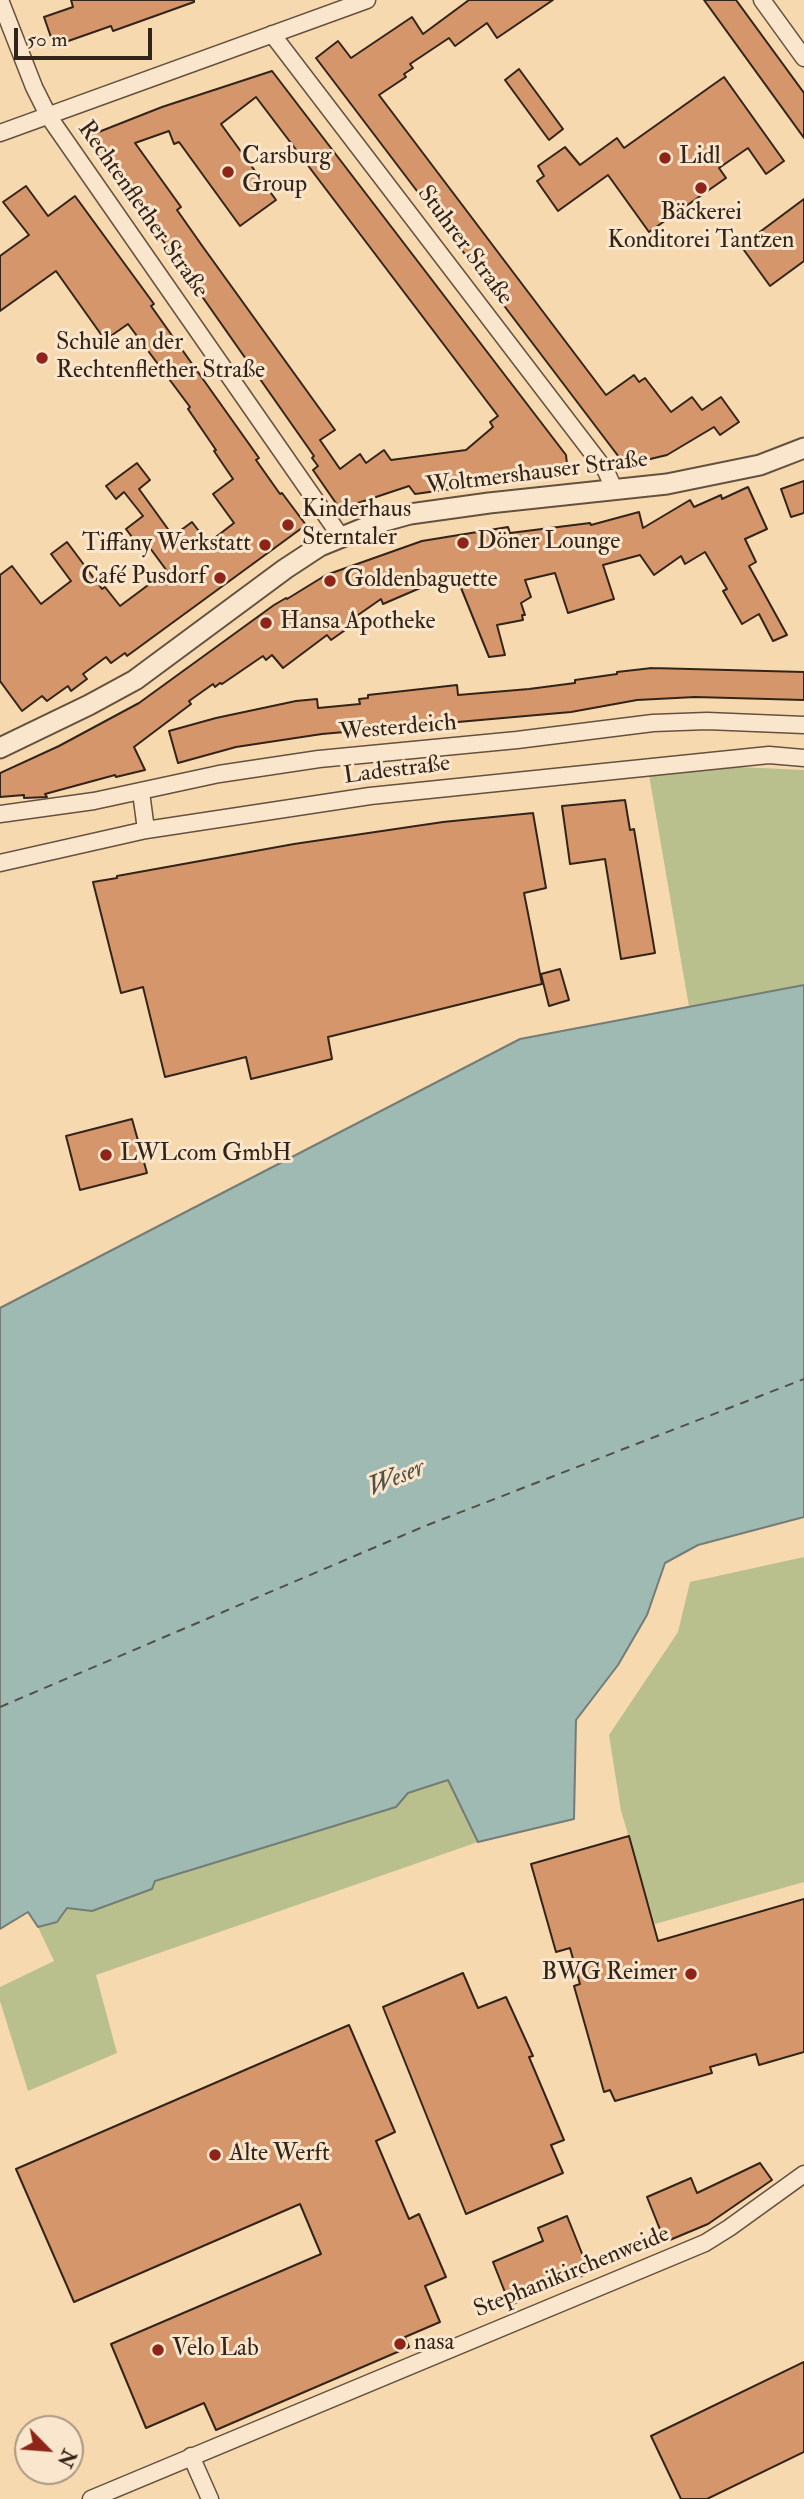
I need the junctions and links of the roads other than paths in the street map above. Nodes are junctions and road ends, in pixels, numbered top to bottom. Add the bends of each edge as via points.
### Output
1 (0, 0) edge
2 (367, 0) edge
3 (762, 0) edge
4 (272, 34) junction
5 (804, 58) edge
6 (49, 117) junction
7 (0, 133) edge
8 (804, 448) edge
9 (614, 489) junction
10 (341, 537) junction
11 (804, 725) edge
12 (0, 748) edge
13 (804, 758) edge
14 (141, 792) junction
15 (0, 814) edge
16 (146, 830) junction
17 (0, 863) edge
18 (804, 2174) edge
19 (191, 2456) junction
20 (91, 2499) edge
21 (210, 2499) edge

1 - 6 street, Rechtenflether Straße
2 - 4 street
3 - 5 street
4 - 6 street
4 - 9 street, Stuhrer Straße via 606,471
6 - 7 street
6 - 10 street, Rechtenflether Straße
8 - 9 street, Woltmershauser Straße via 760,465 667,484
9 - 10 street, Woltmershauser Straße via 410,514
10 - 12 street, Woltmershauser Straße via 285,569 135,680
11 - 14 street, Westerdeich via 653,723 319,759
13 - 16 street, Ladestraße via 769,755 370,796
14 - 15 street, Westerdeich
14 - 16 street
16 - 17 street, Ladestraße
18 - 19 street, Stephanikirchenweide via 705,2242
19 - 20 street, Stephanikirchenweide
19 - 21 street

